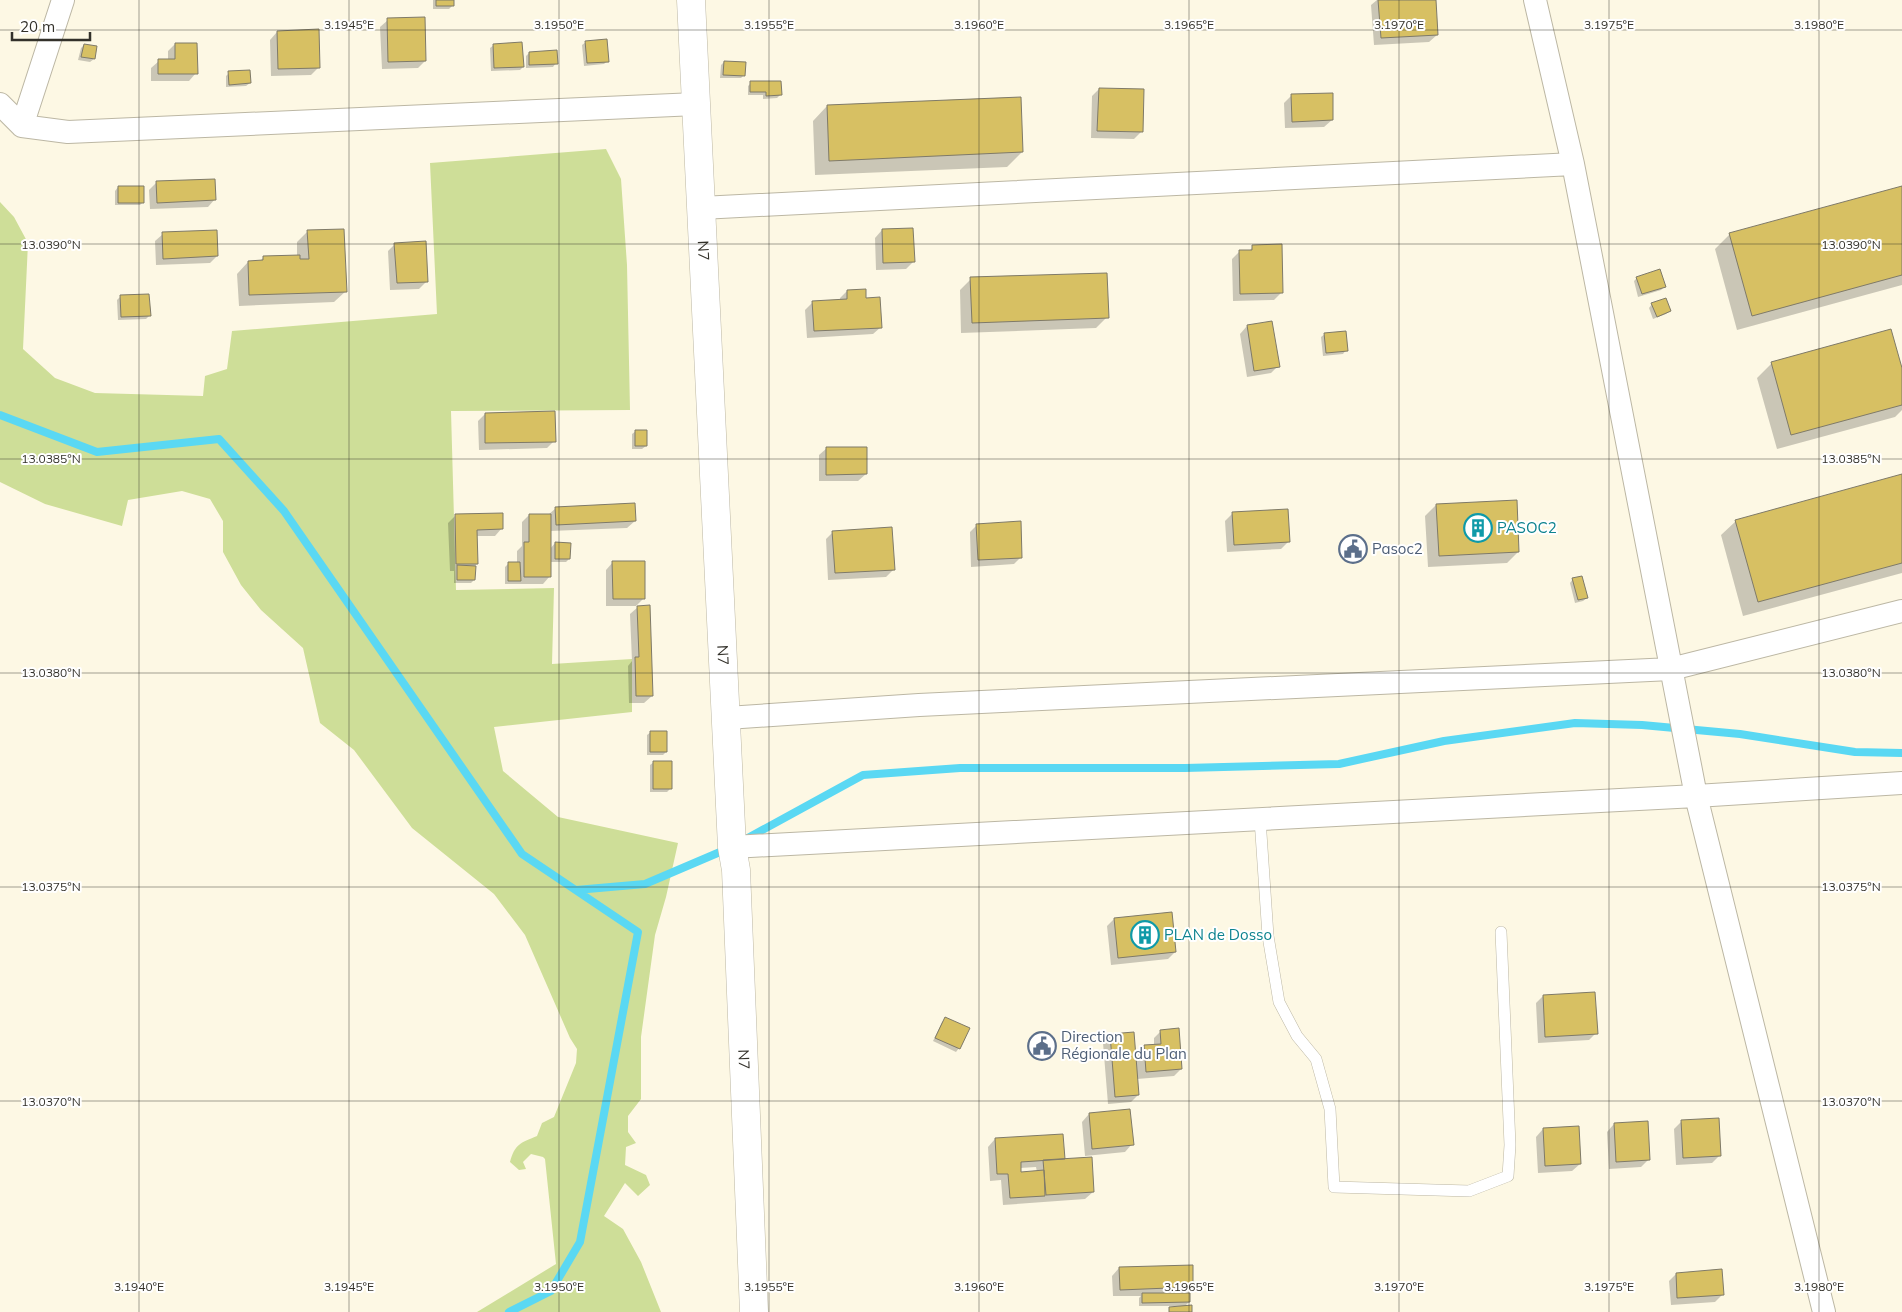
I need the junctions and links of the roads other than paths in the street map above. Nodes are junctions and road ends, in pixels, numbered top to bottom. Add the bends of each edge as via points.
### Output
1 (63, 0) edge
2 (691, 0) edge
3 (1535, 0) edge
4 (0, 104) edge
5 (696, 104) junction
6 (22, 126) junction
7 (1573, 164) junction
8 (701, 208) junction
9 (1902, 611) edge
10 (1671, 669) junction
11 (726, 718) junction
12 (1902, 783) edge
13 (1696, 796) junction
14 (1260, 819) junction
15 (732, 847) junction
16 (1501, 932) dead end
17 (754, 1312) edge
18 (1824, 1312) edge

1 - 6 street
2 - 5 main road, N7
3 - 7 street
4 - 6 street
5 - 6 street via 68,132
5 - 8 main road, N7
7 - 8 street
7 - 10 street
8 - 11 main road, N7
9 - 10 street
10 - 11 street via 919,705
10 - 13 street
11 - 15 main road, N7
12 - 13 street
13 - 14 street
13 - 18 street
14 - 15 street
14 - 16 lane via 1268,936 1279,1002 1297,1036 1316,1059 1330,1108 1334,1187 1469,1191 1508,1176 1510,1145
15 - 17 main road, N7 via 736,870

